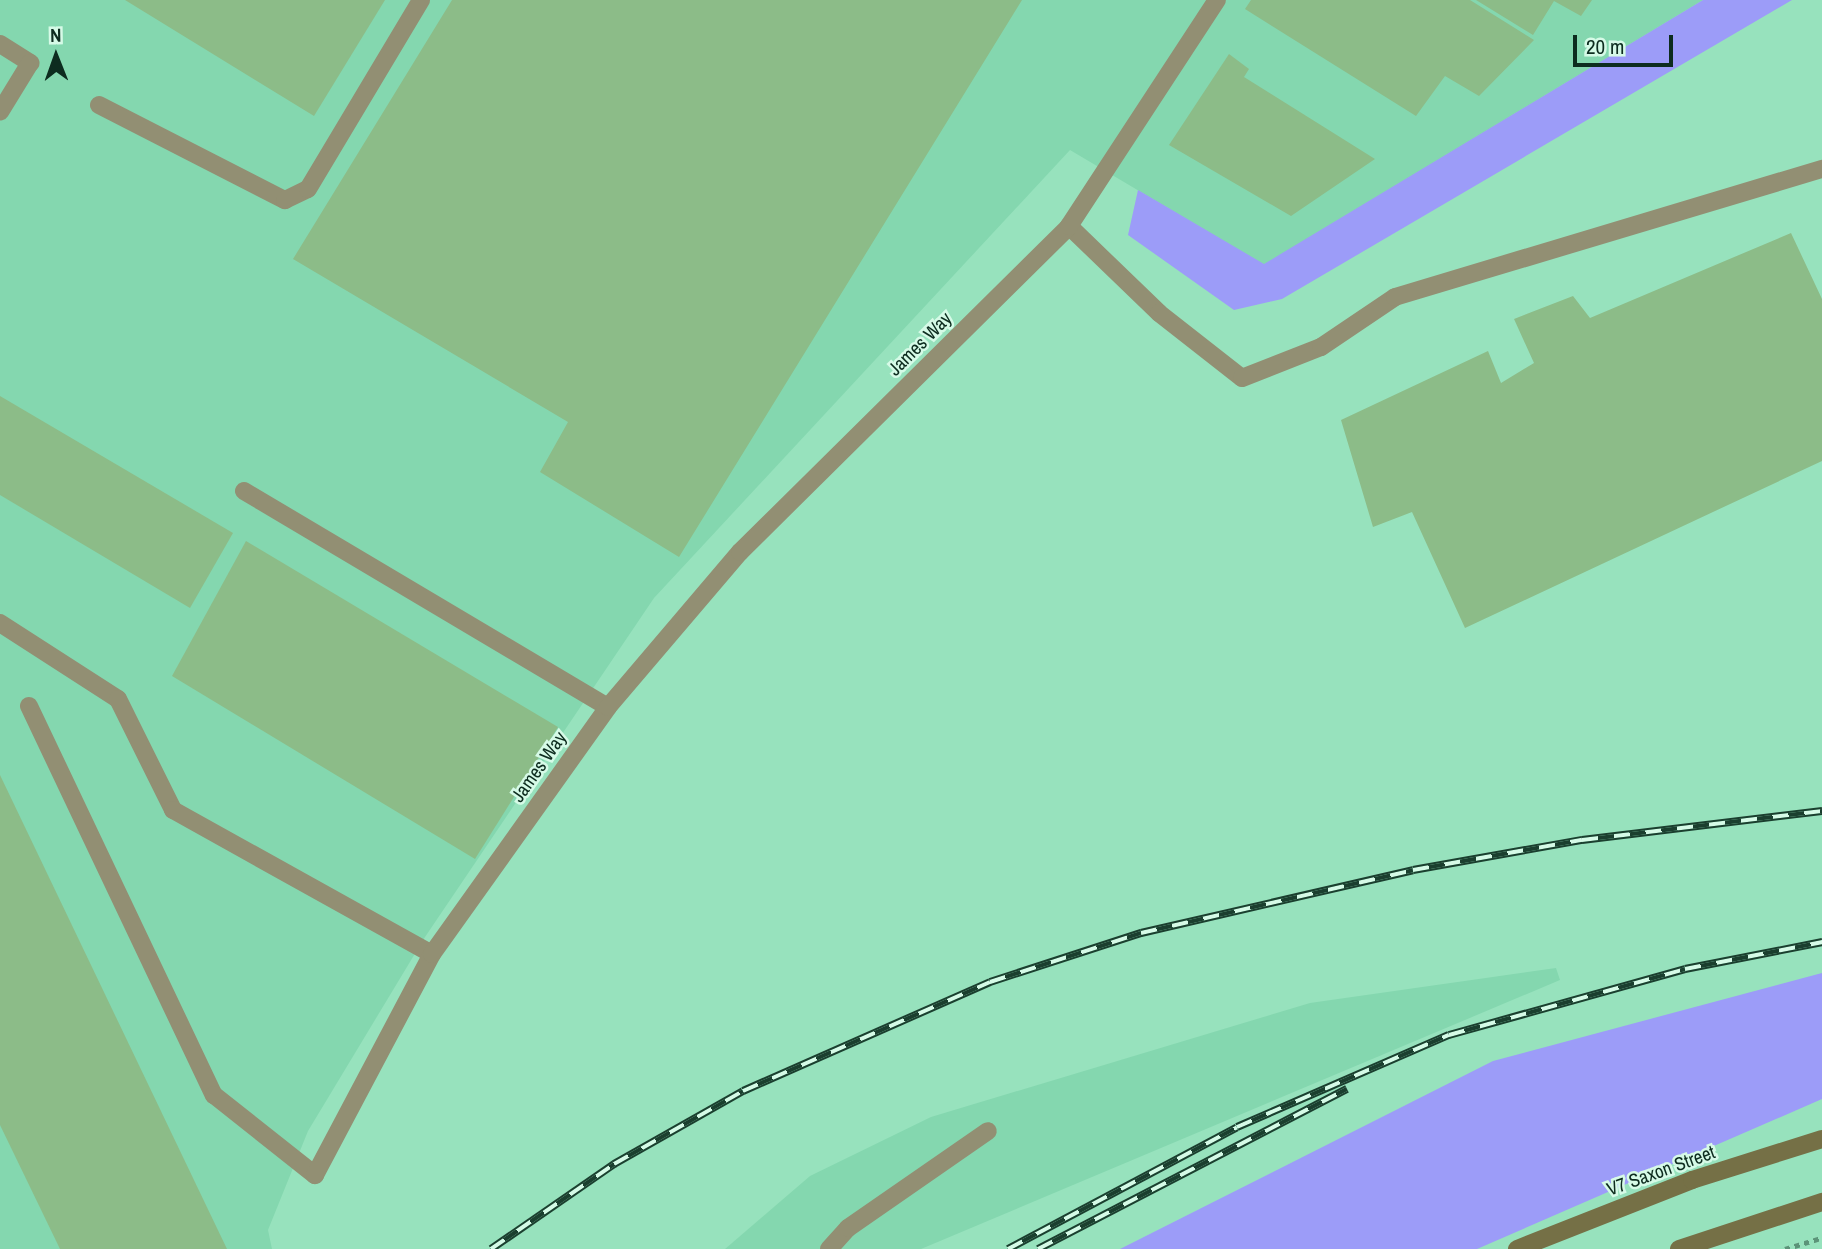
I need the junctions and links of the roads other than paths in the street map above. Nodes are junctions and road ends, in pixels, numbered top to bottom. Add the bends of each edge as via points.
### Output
1 (421, 0) edge
2 (1216, 0) edge
3 (0, 44) edge
4 (99, 105) dead end
5 (0, 112) edge
6 (1822, 169) edge
7 (1069, 226) junction
8 (244, 491) dead end
9 (0, 623) edge
10 (29, 706) dead end
11 (608, 707) junction
12 (432, 954) junction
13 (988, 1131) dead end
14 (1822, 1139) edge
15 (1822, 1202) edge
16 (829, 1249) edge
17 (1517, 1249) edge
18 (1679, 1249) edge

1 - 4 street via 308,189 285,200
2 - 7 street, James Way
3 - 5 street via 30,63
6 - 7 street via 1395,297 1321,347 1242,378 1159,313
7 - 11 street, James Way via 740,552
8 - 11 street
9 - 12 street via 118,699 173,810
10 - 12 street, James Way via 214,1095 315,1175
11 - 12 street, James Way
13 - 16 street via 848,1228
14 - 17 main road, V7 Saxon Street via 1692,1180
15 - 18 main road

